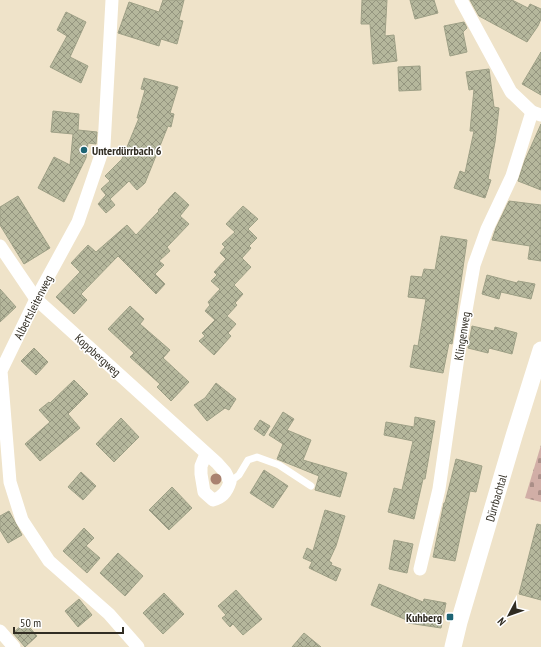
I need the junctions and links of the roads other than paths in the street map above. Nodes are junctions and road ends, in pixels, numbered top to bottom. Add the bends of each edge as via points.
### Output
1 (112, 0) edge
2 (461, 0) edge
3 (536, 113) edge
4 (0, 246) edge
5 (36, 299) junction
6 (541, 350) edge
7 (3, 440) edge
8 (206, 454) junction
9 (230, 482) junction
10 (311, 486) dead end
11 (420, 569) dead end
12 (0, 631) edge
13 (14, 647) edge
14 (138, 647) edge
15 (453, 647) edge

1 - 5 street, Albertsleitenweg via 104,146 78,222
2 - 3 street, Klingenweg via 511,92
3 - 11 street, Klingenweg via 474,265 439,489
4 - 5 street, Koppbergweg
5 - 7 street, Albertsleitenweg via 1,371
5 - 8 street, Koppbergweg
6 - 15 street, Dürrbachtal
7 - 14 street, Albertsleitenweg via 10,482 22,520 49,561 109,614
8 - 9 street, Koppbergweg via 225,472
8 - 9 street via 201,466 204,492 213,500 220,499
9 - 10 lane via 248,460 258,457 279,465
12 - 13 street

